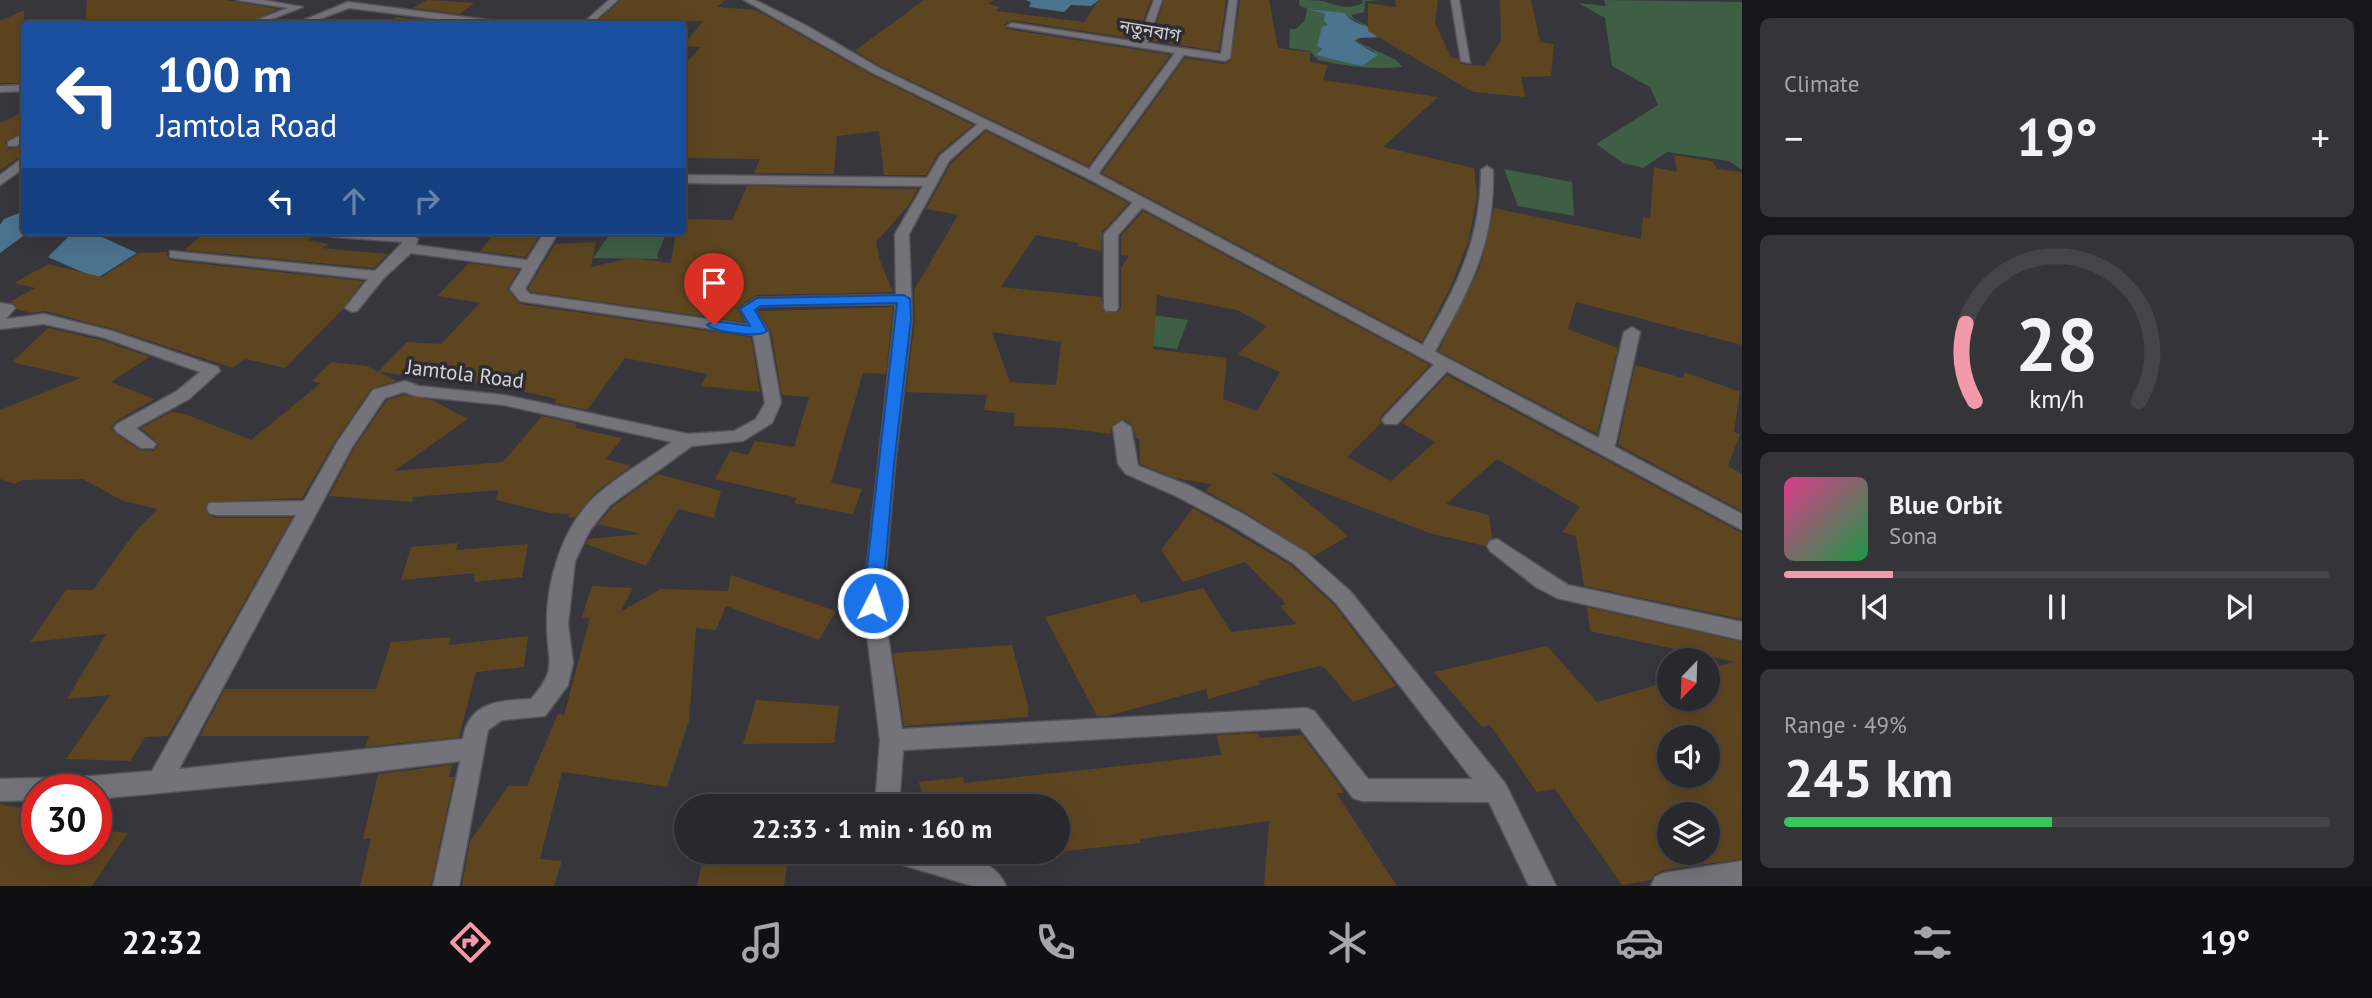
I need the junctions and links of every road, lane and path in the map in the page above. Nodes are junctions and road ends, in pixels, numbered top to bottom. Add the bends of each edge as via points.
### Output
1 (242, 0) edge
2 (614, 0) edge
3 (748, 0) edge
4 (1158, 0) edge
5 (1233, 0) edge
6 (1455, 0) edge
7 (258, 21) edge
8 (308, 21) edge
9 (473, 21) edge
10 (590, 21) edge
11 (1012, 26) dead end
12 (1142, 45) junction
13 (1181, 52) junction
14 (1466, 61) dead end
15 (21, 88) edge
16 (0, 89) edge
17 (983, 125) junction
18 (21, 138) edge
19 (21, 144) edge
20 (21, 165) edge
21 (1487, 170) dead end
22 (1091, 175) junction
23 (686, 179) edge
24 (0, 181) edge
25 (929, 182) junction
26 (1141, 202) junction
27 (360, 235) edge
28 (550, 235) edge
29 (408, 248) junction
30 (175, 254) dead end
31 (532, 265) junction
32 (378, 276) junction
33 (904, 299) junction
34 (0, 307) edge
35 (352, 308) dead end
36 (1111, 308) dead end
37 (0, 316) edge
38 (0, 324) edge
39 (760, 331) junction
40 (1632, 332) dead end
41 (1426, 353) junction
42 (1446, 363) junction
43 (1391, 420) dead end
44 (1122, 427) dead end
45 (688, 440) junction
46 (147, 444) dead end
47 (1605, 450) junction
48 (216, 508) dead end
49 (309, 508) junction
50 (1742, 523) edge
51 (1497, 547) dead end
52 (1742, 631) edge
53 (892, 740) junction
54 (474, 748) junction
55 (160, 780) junction
56 (0, 790) edge
57 (1496, 791) junction
58 (888, 794) edge
59 (943, 864) edge
60 (1742, 874) edge
61 (446, 886) edge
62 (993, 886) edge
63 (1543, 886) edge
64 (1664, 886) edge

1 - 7 street via 298,7
2 - 10 street
3 - 17 street
4 - 12 street
5 - 13 street, নতুনবাগ via 1225,58
6 - 14 street
8 - 9 street via 348,5
11 - 12 street, নতুনবাগ
12 - 13 street, নতুনবাগ
13 - 22 street
15 - 16 street
17 - 22 street
17 - 25 street via 954,148
18 - 19 street via 12,144
20 - 24 street
21 - 41 street via 1486,217 1474,255 1454,304
22 - 26 street
23 - 25 street
25 - 33 street via 902,234
26 - 36 street via 1111,234
26 - 41 street
27 - 29 street via 411,239
28 - 31 street
29 - 31 street
29 - 32 street
30 - 32 street
31 - 39 street via 517,289 525,298
32 - 35 street
33 - 39 street, Jamtola Road via 757,302 747,309
33 - 53 street via 873,603
34 - 37 street via 8,308
38 - 46 street via 44,319 107,334 212,370 183,395 123,428
39 - 45 street, Jamtola Road via 773,403 763,423 737,437
40 - 47 street
41 - 42 street
42 - 43 street
42 - 47 street
44 - 57 street via 1127,464 1132,470 1236,519 1300,558 1343,597
45 - 49 street, Jamtola Road via 504,400 415,391 405,386 379,394
45 - 54 street via 603,500 582,526 565,561 557,624 562,663 557,685 537,709 500,710 484,716 474,731
47 - 50 street
48 - 49 street
49 - 55 street, Jamtola Road
51 - 52 street via 1564,592
53 - 57 street via 1306,718 1363,790
53 - 58 street
54 - 55 street via 377,762
54 - 61 street
55 - 56 street via 88,789
57 - 63 street
59 - 62 street via 983,876
60 - 64 street

